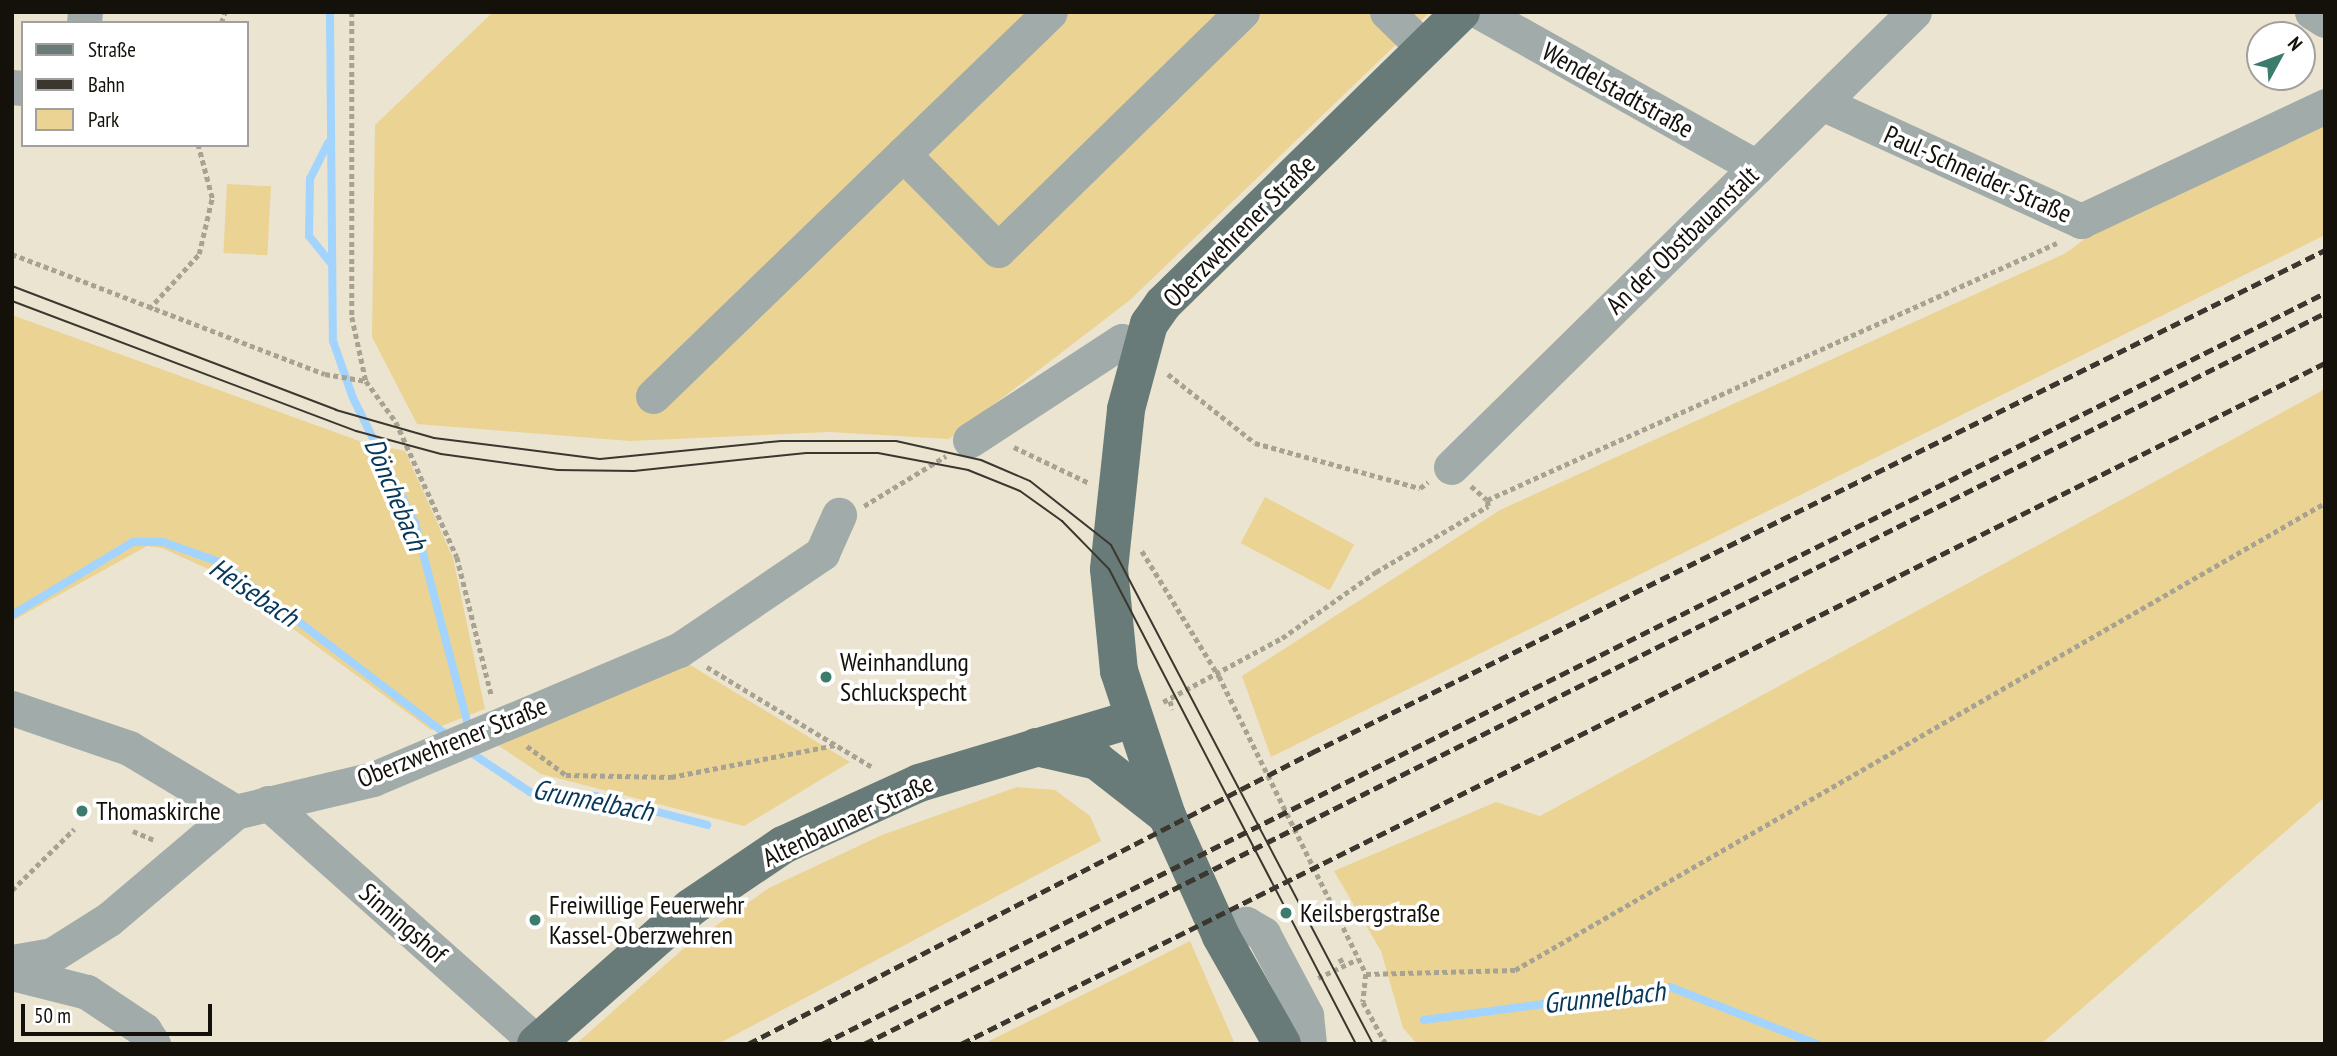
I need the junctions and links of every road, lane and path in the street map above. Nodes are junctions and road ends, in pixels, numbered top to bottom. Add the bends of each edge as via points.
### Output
1 (352, 12) edge
2 (1050, 12) edge
3 (1387, 12) edge
4 (1461, 12) edge
5 (1480, 12) edge
6 (1914, 12) edge
7 (2312, 12) edge
8 (1232, 15) edge
9 (2325, 20) edge
10 (1424, 48) junction
11 (1822, 103) junction
12 (2325, 106) edge
13 (199, 147) edge
14 (903, 154) junction
15 (1756, 167) junction
16 (2081, 221) junction
17 (12, 254) edge
18 (149, 309) junction
19 (1153, 360) junction
20 (366, 381) junction
21 (653, 396) dead end
22 (976, 436) junction
23 (1451, 467) junction
24 (1115, 496) junction
25 (1487, 500) junction
26 (2325, 503) edge
27 (838, 515) joint
28 (1139, 539) dead end
29 (678, 650) junction
30 (1219, 676) junction
31 (1200, 685) junction
32 (1204, 692) dead end
33 (1161, 694) dead end
34 (1170, 701) junction
35 (12, 708) edge
36 (1173, 709) dead end
37 (1132, 719) junction
38 (497, 724) junction
39 (835, 745) junction
40 (1035, 747) junction
41 (874, 768) dead end
42 (268, 803) junction
43 (235, 811) junction
44 (1167, 816) junction
45 (74, 829) dead end
46 (12, 890) edge
47 (1221, 936) junction
48 (1340, 958) dead end
49 (12, 962) edge
50 (1343, 966) dead end
51 (12, 973) edge
52 (1366, 974) junction
53 (537, 1043) edge
54 (153, 1044) edge
55 (1282, 1044) edge
56 (1308, 1044) edge
57 (1386, 1044) edge

1 - 20 path via 352,317
2 - 14 street
3 - 10 street
4 - 10 main road, Oberzwehrener Straße
5 - 15 street, Wendelstadtstraße
6 - 11 street, An der Obstbauanstalt
7 - 9 street
8 - 14 street via 998,250
10 - 19 main road, Oberzwehrener Straße via 1163,304
11 - 15 street, An der Obstbauanstalt
11 - 16 street, Paul-Schneider-Straße
12 - 16 street, Paul-Schneider-Straße
13 - 18 path via 212,198 199,254
14 - 21 street
15 - 23 street, An der Obstbauanstalt
16 - 25 path via 2078,233
17 - 18 path
18 - 20 path via 325,374
19 - 22 street via 1122,341
19 - 23 path via 1255,443 1420,488
19 - 24 main road, Oberzwehrener Straße via 1126,409
20 - 38 path via 396,422 448,533
22 - 24 path
22 - 27 path via 883,499
23 - 25 path
24 - 37 main road, Oberzwehrener Straße via 1109,569 1119,671
25 - 30 path via 1488,506
26 - 52 path via 1515,970
27 - 29 street, Oberzwehrener Straße via 822,553
28 - 30 path
29 - 38 street, Oberzwehrener Straße
29 - 39 path
30 - 31 path
30 - 52 path
31 - 32 path
31 - 34 path
33 - 34 path via 1164,704
34 - 36 path
35 - 43 street via 129,748
37 - 40 main road, Altenbaunaer Straße
37 - 44 main road
38 - 39 path via 566,775 671,777
38 - 42 street, Oberzwehrener Straße via 373,779
39 - 41 path
40 - 44 main road via 1097,761
40 - 53 main road, Altenbaunaer Straße via 919,783 783,845 690,908
42 - 43 street, Oberzwehrener Straße
42 - 53 street, Sinningshof
43 - 49 street, Oberzwehrener Straße via 109,919 52,955
44 - 47 main road
45 - 46 path
47 - 55 main road
47 - 56 street via 1246,924 1263,933 1306,1015
48 - 50 path
51 - 54 street via 87,992 144,1030
52 - 57 path via 1363,1002

